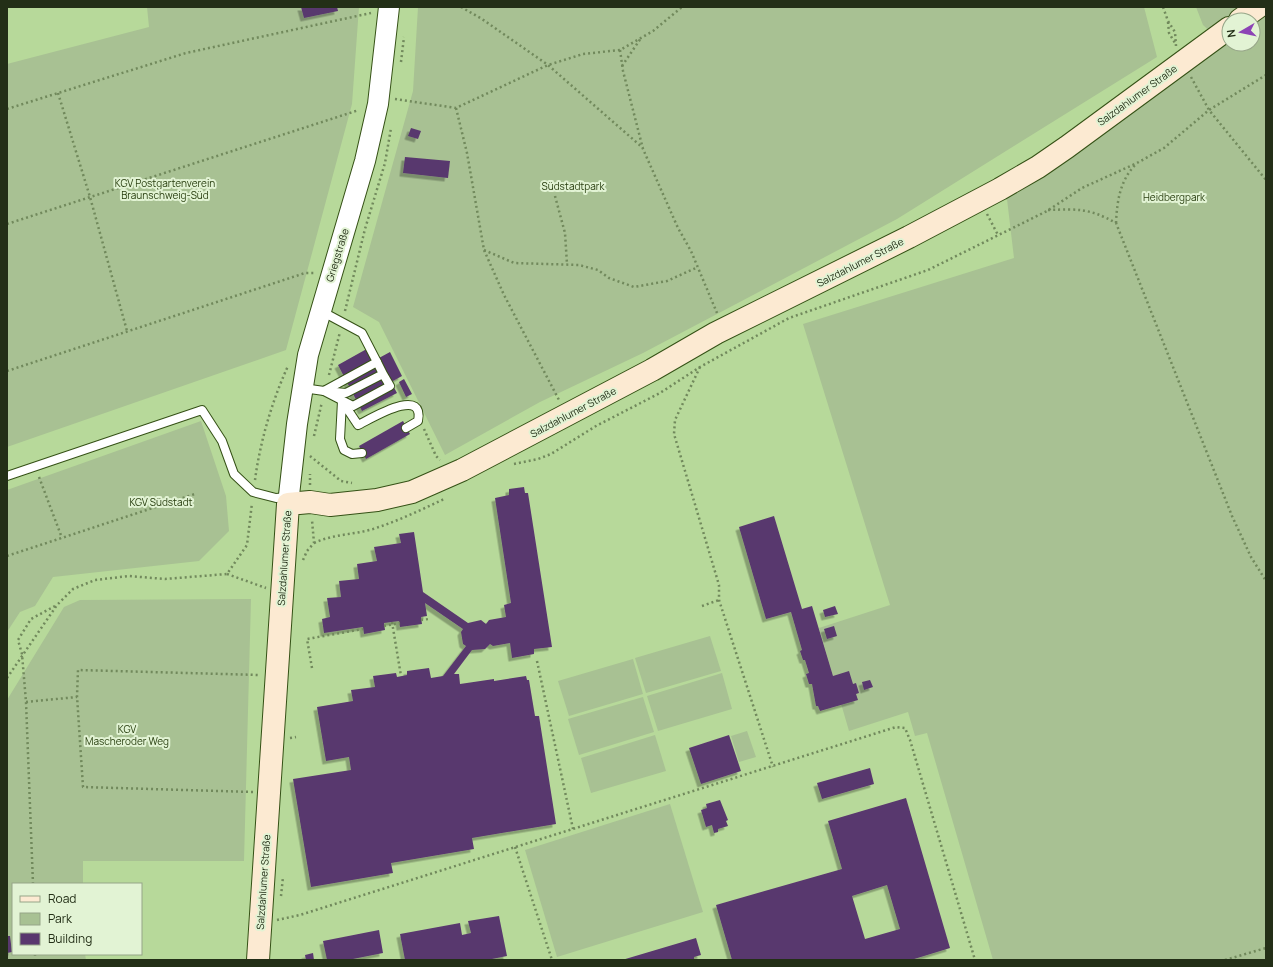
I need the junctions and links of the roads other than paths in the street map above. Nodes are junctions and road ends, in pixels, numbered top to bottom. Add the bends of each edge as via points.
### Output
1 (389, 8) edge
2 (1221, 34) edge
3 (320, 311) junction
4 (377, 362) junction
5 (383, 374) junction
6 (303, 388) junction
7 (324, 391) junction
8 (342, 401) junction
9 (406, 428) dead end
10 (362, 453) dead end
11 (7, 476) edge
12 (288, 501) junction
13 (258, 960) edge

1 - 3 street, Griegstraße via 378,104 365,161
2 - 12 main road, Salzdahlumer Straße via 1038,167 980,200 716,333 652,370 462,470 412,492 357,504 330,505
3 - 4 lane via 362,333
3 - 6 street, Griegstraße via 308,355
4 - 5 lane
4 - 7 lane
5 - 7 lane via 346,393
5 - 8 lane via 390,386 353,406
6 - 7 lane
6 - 12 street, Griegstraße
7 - 8 lane
8 - 9 lane via 358,425 398,406 408,404 417,409 419,417 418,421
8 - 10 lane via 340,439 344,450 352,454
11 - 12 lane via 202,410 222,441 234,474 253,492
12 - 13 main road, Salzdahlumer Straße

